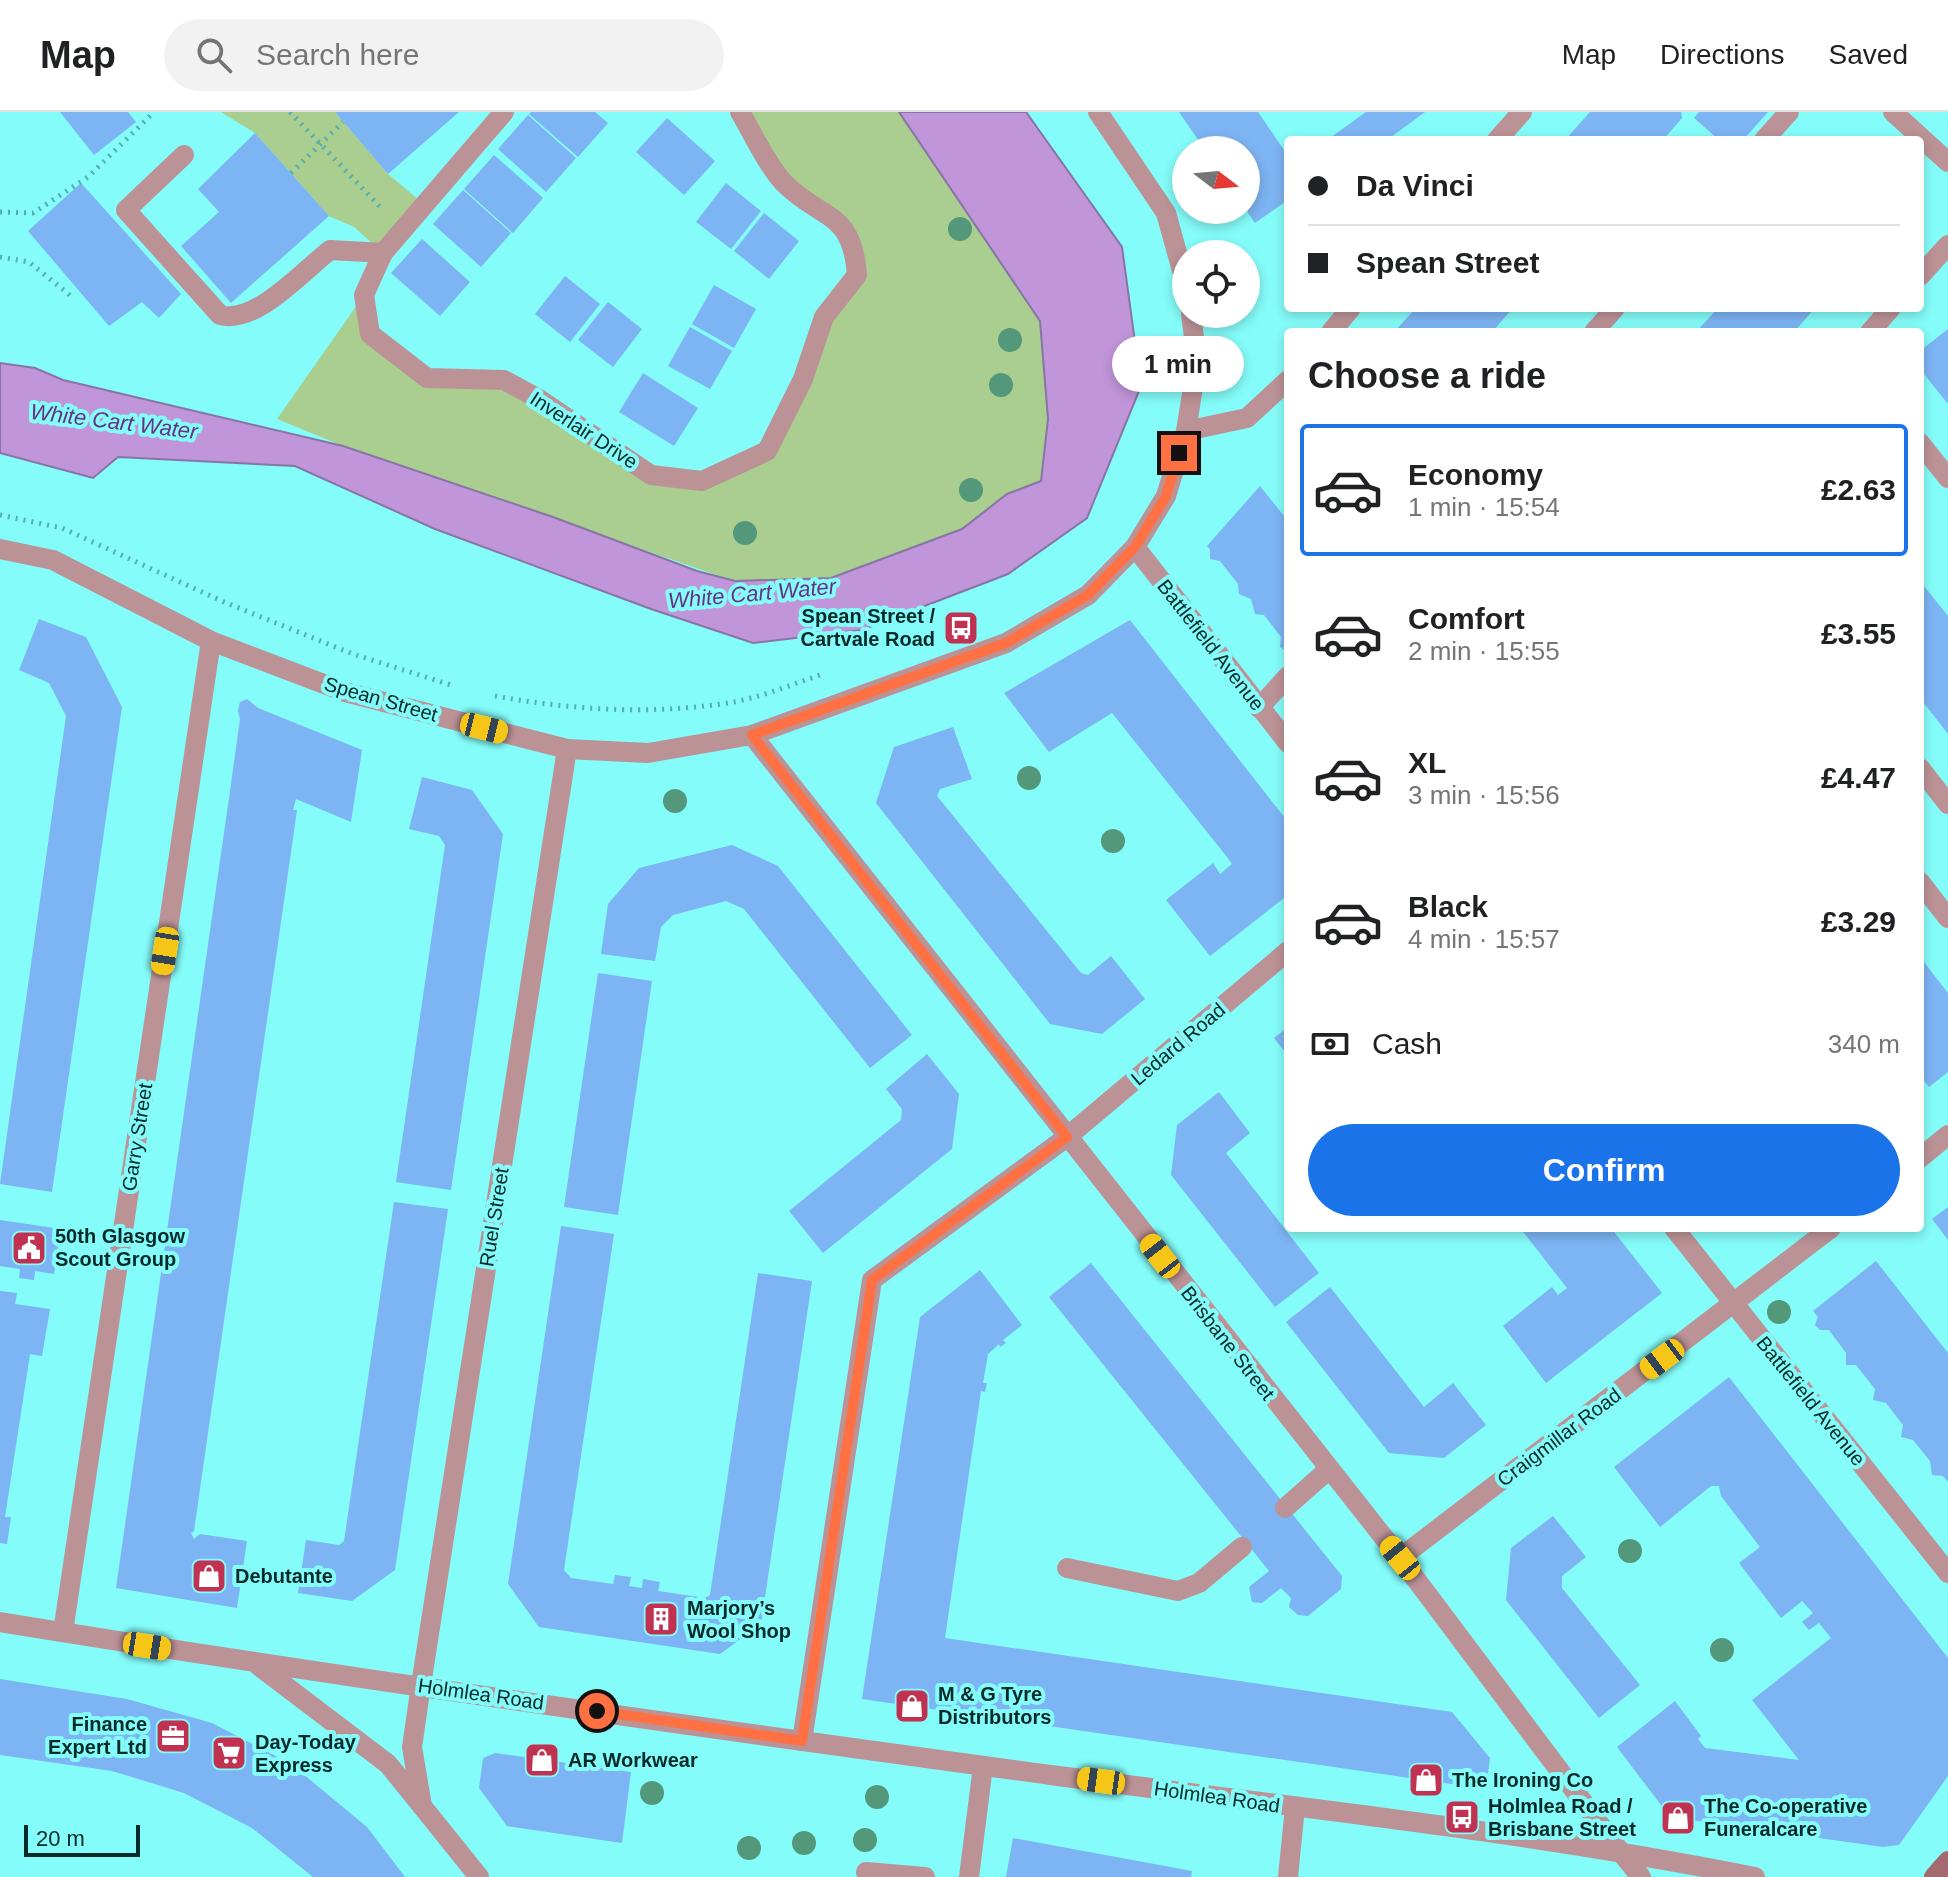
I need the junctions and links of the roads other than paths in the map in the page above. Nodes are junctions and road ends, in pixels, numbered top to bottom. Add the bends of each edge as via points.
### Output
1 (504, 112) edge
2 (740, 112) edge
3 (1098, 112) edge
4 (1522, 112) edge
5 (1789, 112) edge
6 (1893, 112) edge
7 (1501, 136) edge
8 (1768, 136) edge
9 (1919, 136) edge
10 (1924, 140) edge
11 (184, 155) dead end
12 (1948, 162) edge
13 (1174, 240) edge
14 (1948, 245) edge
15 (383, 253) junction
16 (1924, 272) edge
17 (1348, 312) edge
18 (1612, 312) edge
19 (1888, 312) edge
20 (1193, 328) edge
21 (1334, 328) edge
22 (1598, 328) edge
23 (1874, 328) edge
24 (1284, 384) edge
25 (1186, 431) junction
26 (1924, 448) edge
27 (1948, 478) edge
28 (1135, 547) junction
29 (0, 549) edge
30 (211, 641) junction
31 (1284, 680) edge
32 (1259, 708) junction
33 (752, 735) junction
34 (1284, 738) edge
35 (567, 749) junction
36 (1924, 773) edge
37 (1948, 804) edge
38 (1924, 887) edge
39 (1948, 918) edge
40 (1284, 954) edge
41 (1948, 1135) edge
42 (1067, 1137) junction
43 (1924, 1155) edge
44 (1677, 1232) edge
45 (1826, 1232) edge
46 (1734, 1305) junction
47 (1328, 1470) junction
48 (1285, 1508) dead end
49 (1242, 1547) dead end
50 (1400, 1558) junction
51 (1067, 1568) dead end
52 (1948, 1573) edge
53 (0, 1622) edge
54 (63, 1632) junction
55 (257, 1665) junction
56 (421, 1685) junction
57 (802, 1741) junction
58 (983, 1766) junction
59 (422, 1806) junction
60 (1295, 1807) junction
61 (1619, 1850) junction
62 (1948, 1861) edge
63 (866, 1872) dead end
64 (479, 1877) edge
65 (925, 1877) edge
66 (969, 1877) edge
67 (1288, 1877) edge
68 (1641, 1877) edge
69 (1755, 1877) edge
70 (1934, 1877) edge

1 - 15 street, Inverlair Drive
2 - 15 street, Inverlair Drive via 783,181 840,223 855,246 857,275 824,317 803,379 767,451 702,481 651,475 504,380 427,378 370,334 364,295
3 - 13 street via 1166,213
4 - 7 street
5 - 8 street
6 - 9 street
10 - 12 street
11 - 15 street via 126,210 220,315 235,319 253,313 330,250
14 - 16 street
17 - 21 street
18 - 22 street
19 - 23 street
20 - 25 street, Spean Street via 1197,362
24 - 25 street via 1247,418
25 - 28 street, Spean Street via 1166,496
26 - 27 street
28 - 32 street, Battlefield Avenue
28 - 33 street, Spean Street via 1088,595 1006,643
29 - 30 street, Spean Street via 53,560
30 - 35 street, Spean Street via 345,692
30 - 54 street, Garry Street
31 - 32 street
32 - 34 street, Battlefield Avenue
33 - 35 street, Spean Street via 648,753
33 - 42 street, Brisbane Street
35 - 56 street, Ruel Street
36 - 37 street
38 - 39 street
40 - 42 street, Ledard Road
41 - 43 street
42 - 47 street, Brisbane Street
42 - 57 street, Ledard Road via 872,1280
44 - 46 street, Battlefield Avenue
45 - 46 street, Craigmillar Road
46 - 50 street, Craigmillar Road
46 - 52 street, Battlefield Avenue
47 - 48 street
47 - 50 street, Brisbane Street
49 - 51 street via 1199,1583 1178,1591
50 - 61 street, Brisbane Street
53 - 54 street, Holmlea Road
54 - 55 street, Holmlea Road
55 - 56 street, Holmlea Road
55 - 59 street via 388,1764
56 - 57 street, Holmlea Road
56 - 59 street, Ruel Street via 412,1747
57 - 58 street, Holmlea Road
58 - 60 street, Holmlea Road
58 - 66 street
59 - 64 street
60 - 61 street, Holmlea Road
60 - 67 street, Holmlea Road
61 - 68 street, Brisbane Street
61 - 69 street, Holmlea Road
62 - 70 main road
63 - 65 street

